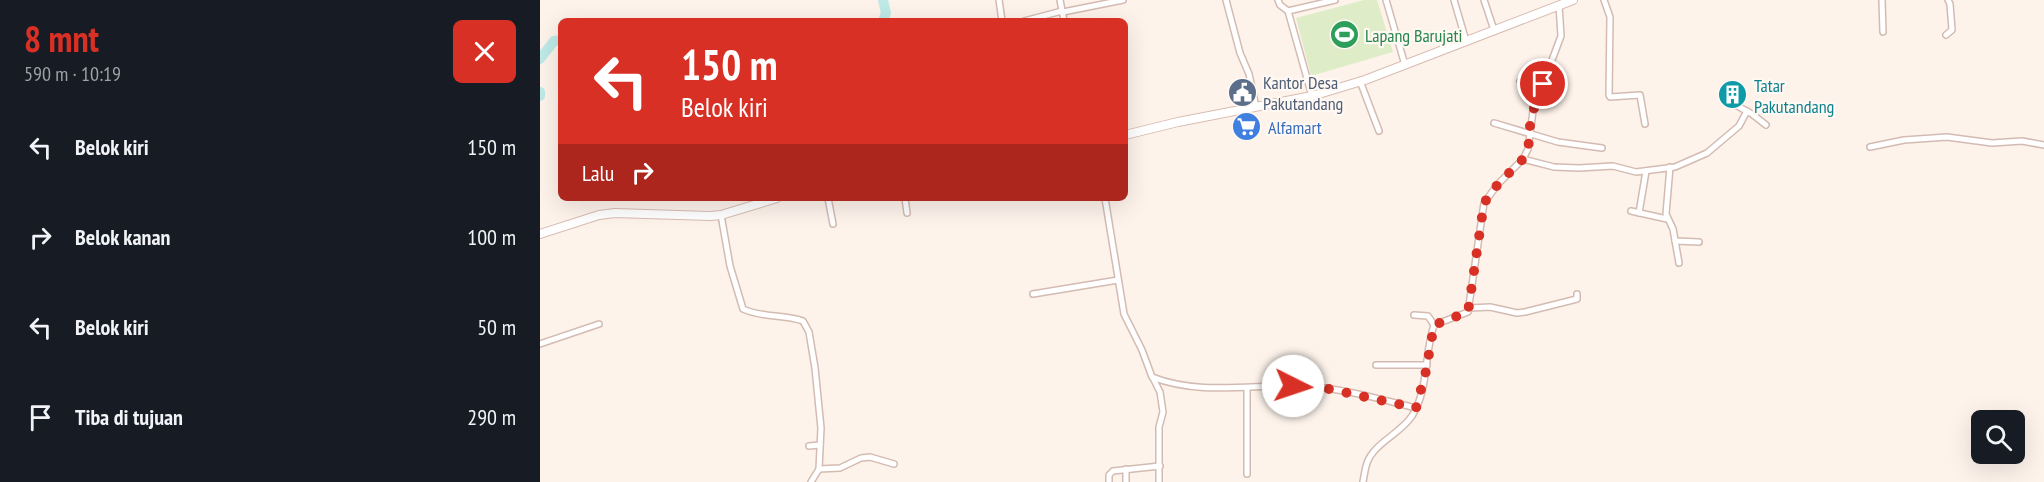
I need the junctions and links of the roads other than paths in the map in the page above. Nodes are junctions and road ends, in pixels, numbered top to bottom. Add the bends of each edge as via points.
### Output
1 (999, 0) edge
2 (1060, 0) edge
3 (1124, 0) edge
4 (1226, 0) edge
5 (1278, 0) edge
6 (1335, 0) edge
7 (1386, 0) edge
8 (1454, 0) edge
9 (1484, 0) edge
10 (1573, 0) edge
11 (1604, 0) edge
12 (1882, 0) edge
13 (1948, 0) edge
14 (1559, 5) junction
15 (1062, 11) junction
16 (1288, 11) junction
17 (1002, 18) edge
18 (1035, 18) edge
19 (1063, 18) edge
20 (1494, 30) junction
21 (1883, 32) dead end
22 (1946, 35) dead end
23 (1466, 40) junction
24 (1405, 64) junction
25 (1359, 81) junction
26 (1520, 81) dead end
27 (1543, 84) junction
28 (1312, 96) junction
29 (1730, 102) dead end
30 (1256, 107) junction
31 (1746, 111) junction
32 (1494, 123) dead end
33 (1645, 124) dead end
34 (1766, 125) dead end
35 (1379, 131) dead end
36 (1128, 134) edge
37 (1529, 134) junction
38 (2044, 145) edge
39 (1870, 147) dead end
40 (1602, 148) dead end
41 (1523, 159) junction
42 (1670, 167) junction
43 (1646, 171) junction
44 (767, 201) edge
45 (829, 201) edge
46 (905, 201) edge
47 (1105, 201) edge
48 (1631, 211) dead end
49 (907, 213) dead end
50 (1639, 213) junction
51 (721, 215) junction
52 (1667, 219) junction
53 (833, 224) dead end
54 (540, 234) edge
55 (1675, 241) junction
56 (1699, 242) dead end
57 (1679, 263) dead end
58 (1118, 280) junction
59 (1032, 294) dead end
60 (1576, 294) dead end
61 (1470, 308) junction
62 (1414, 315) dead end
63 (599, 324) dead end
64 (1434, 325) junction
65 (540, 344) edge
66 (1376, 365) dead end
67 (1427, 366) junction
68 (1152, 377) junction
69 (1247, 388) junction
70 (1416, 408) junction
71 (820, 445) junction
72 (809, 446) dead end
73 (894, 464) dead end
74 (1160, 466) junction
75 (819, 469) junction
76 (1126, 469) junction
77 (1247, 474) dead end
78 (1109, 481) edge
79 (811, 482) edge
80 (1126, 482) edge
81 (1159, 482) edge
82 (1364, 482) edge

1 - 17 street
2 - 15 street
3 - 15 street
4 - 30 street
5 - 16 street
6 - 16 street
7 - 24 street
8 - 23 street
9 - 20 street
10 - 14 main road
11 - 33 street via 1610,17 1609,95 1640,95
12 - 21 street
13 - 22 street via 1952,30
14 - 20 main road
14 - 27 street via 1561,36
15 - 18 street
15 - 19 street
16 - 28 street
20 - 23 main road
23 - 24 main road
24 - 25 main road
25 - 28 main road
25 - 35 street
26 - 27 street via 1525,85
27 - 37 street
28 - 30 main road
29 - 31 street
30 - 36 main road
31 - 34 street
31 - 42 street via 1739,126 1707,153
32 - 37 street
37 - 40 street
37 - 41 street
38 - 39 street via 1947,137
41 - 43 street via 1554,167 1613,166
41 - 61 street via 1484,203
42 - 43 street
42 - 52 street
43 - 50 street
44 - 51 main road
45 - 53 street
46 - 49 street
47 - 58 street
48 - 50 street
50 - 52 street
51 - 54 main road via 615,213
51 - 71 street via 742,309 803,321 808,332 819,404
52 - 55 street
55 - 56 street
55 - 57 street
58 - 59 street
58 - 68 street via 1124,314
60 - 61 street via 1577,299 1525,312
61 - 64 street via 1467,313
62 - 64 street via 1428,316
63 - 65 street
64 - 67 street
66 - 67 street
67 - 70 street
68 - 69 street via 1206,388
68 - 74 street via 1160,392 1163,412 1159,426
69 - 70 street via 1305,386
69 - 77 street
70 - 82 street via 1401,429 1370,457
71 - 72 street
71 - 75 street
73 - 75 street via 870,457 840,468
74 - 76 street
74 - 81 street
75 - 79 street
76 - 78 street via 1110,473
76 - 80 street

